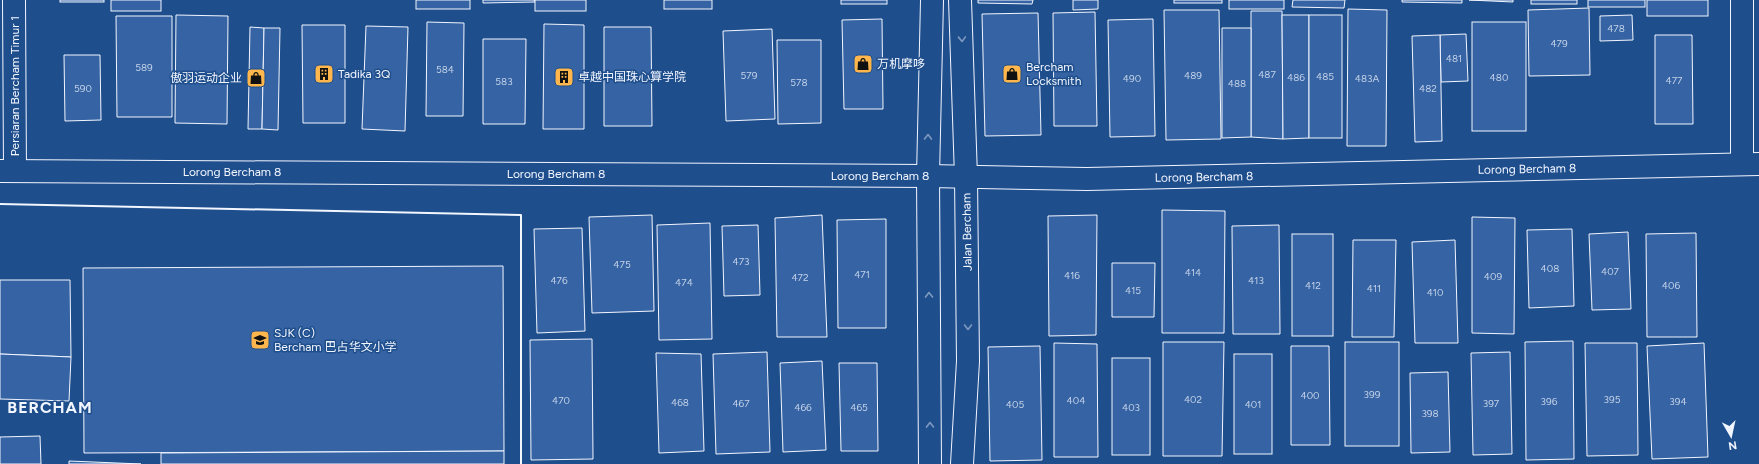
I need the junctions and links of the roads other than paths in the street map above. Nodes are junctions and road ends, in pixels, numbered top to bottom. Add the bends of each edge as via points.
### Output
1 (14, 0) edge
2 (932, 0) edge
3 (960, 0) edge
4 (1742, 0) edge
5 (1750, 164) edge
6 (7, 171) edge
7 (928, 176) junction
8 (966, 176) junction
9 (930, 464) edge
10 (962, 464) edge

1 - 6 street, Persiaran Bercham Timur 1
7 -> 2 street
3 -> 8 street, Jalan Bercham
4 - 5 street
5 - 8 street, Lorong Bercham 8 via 1087,179
6 - 7 street, Lorong Bercham 8
7 - 8 street, Lorong Bercham 8
9 -> 7 street
8 -> 10 street, Jalan Bercham via 968,361

